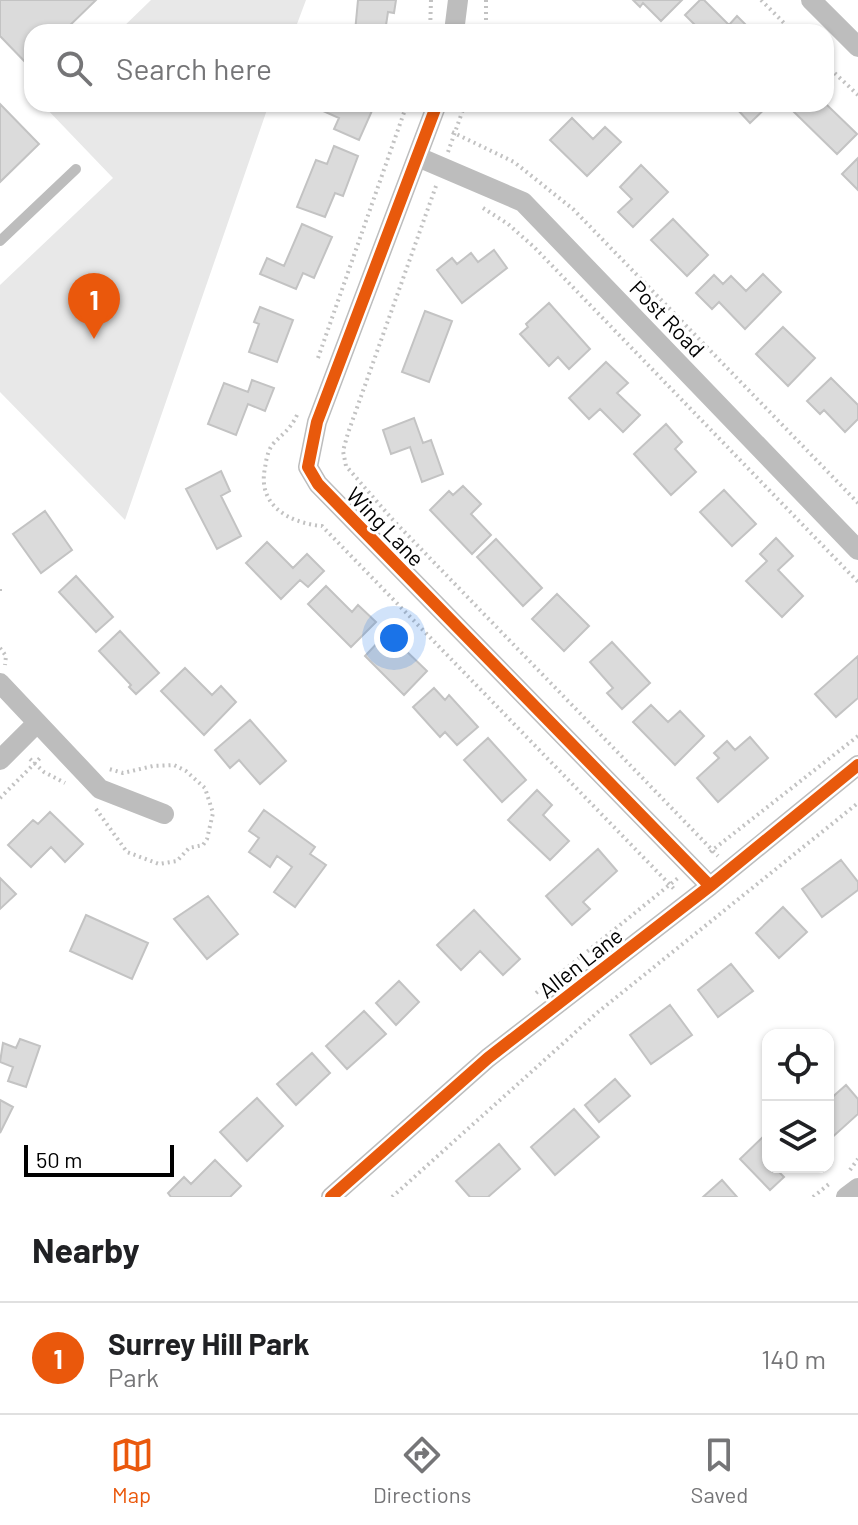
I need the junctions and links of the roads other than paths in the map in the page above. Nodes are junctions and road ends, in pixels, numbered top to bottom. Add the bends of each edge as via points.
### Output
1 (458, 0) edge
2 (811, 0) edge
3 (455, 24) edge
4 (858, 47) edge
5 (434, 112) edge
6 (418, 157) junction
7 (76, 169) dead end
8 (0, 241) edge
9 (858, 550) edge
10 (0, 683) edge
11 (36, 724) junction
12 (0, 760) edge
13 (858, 765) edge
14 (164, 814) dead end
15 (710, 886) junction
16 (858, 1188) edge
17 (331, 1197) edge
18 (846, 1197) edge

1 - 3 street
2 - 4 street
5 - 6 street, Wing Lane
6 - 9 street, Post Road via 523,202
6 - 15 street, Wing Lane via 317,422 308,467 318,484
7 - 8 lane
10 - 11 street
11 - 12 street
11 - 14 street via 100,789
13 - 15 street, Allen Lane
15 - 17 street, Allen Lane via 488,1058
16 - 18 street

